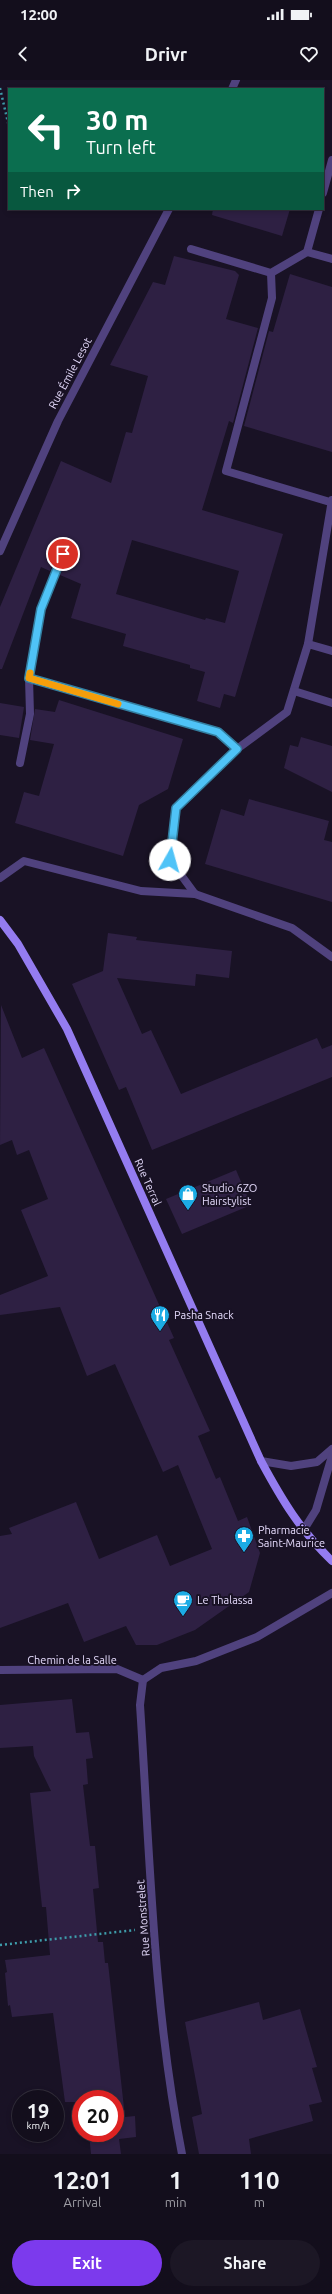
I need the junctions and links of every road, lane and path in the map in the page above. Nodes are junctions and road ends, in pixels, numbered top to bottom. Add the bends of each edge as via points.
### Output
1 (0, 88) edge
2 (8, 124) edge
3 (332, 160) edge
4 (324, 189) edge
5 (168, 210) edge
6 (319, 210) edge
7 (191, 249) dead end
8 (307, 252) junction
9 (332, 259) edge
10 (271, 273) junction
11 (331, 501) edge
12 (0, 552) edge
13 (63, 554) dead end
14 (308, 644) junction
15 (332, 651) edge
16 (29, 678) junction
17 (294, 691) junction
18 (332, 703) edge
19 (237, 749) junction
20 (20, 763) dead end
21 (0, 878) edge
22 (195, 894) junction
23 (0, 920) edge
24 (332, 957) edge
25 (332, 1449) edge
26 (332, 1456) edge
27 (261, 1462) junction
28 (303, 1531) junction
29 (332, 1561) edge
30 (332, 1592) edge
31 (0, 1670) edge
32 (143, 1680) junction
33 (154, 1928) junction
34 (0, 1945) edge
35 (182, 2154) edge

1 - 2 path
3 - 4 street
5 - 12 street, Rue Émile Lesot via 58,422
6 - 8 street
7 - 10 street
8 - 9 street
8 - 10 street
10 - 11 street via 272,298 226,472
11 - 14 street
13 - 16 street via 41,609
14 - 15 street
14 - 17 street
16 - 19 street via 218,732
16 - 20 street via 30,714
17 - 18 street
17 - 19 street via 288,712
19 - 22 street via 176,808 170,860
21 - 22 street via 24,861 140,891
22 - 24 street via 292,928
23 - 27 street, Rue Terral via 18,944 67,1029
25 - 27 street via 317,1462 291,1466
26 - 28 street via 316,1510
27 - 28 street, Rue Terral via 290,1514
28 - 29 street, Rue Terral
30 - 32 street via 257,1637 196,1661 161,1668
31 - 32 street, Chemin de la Salle via 117,1669
32 - 33 street, Rue Monstrelet via 140,1705
33 - 34 path
33 - 35 street, Rue Monstrelet via 173,2107

